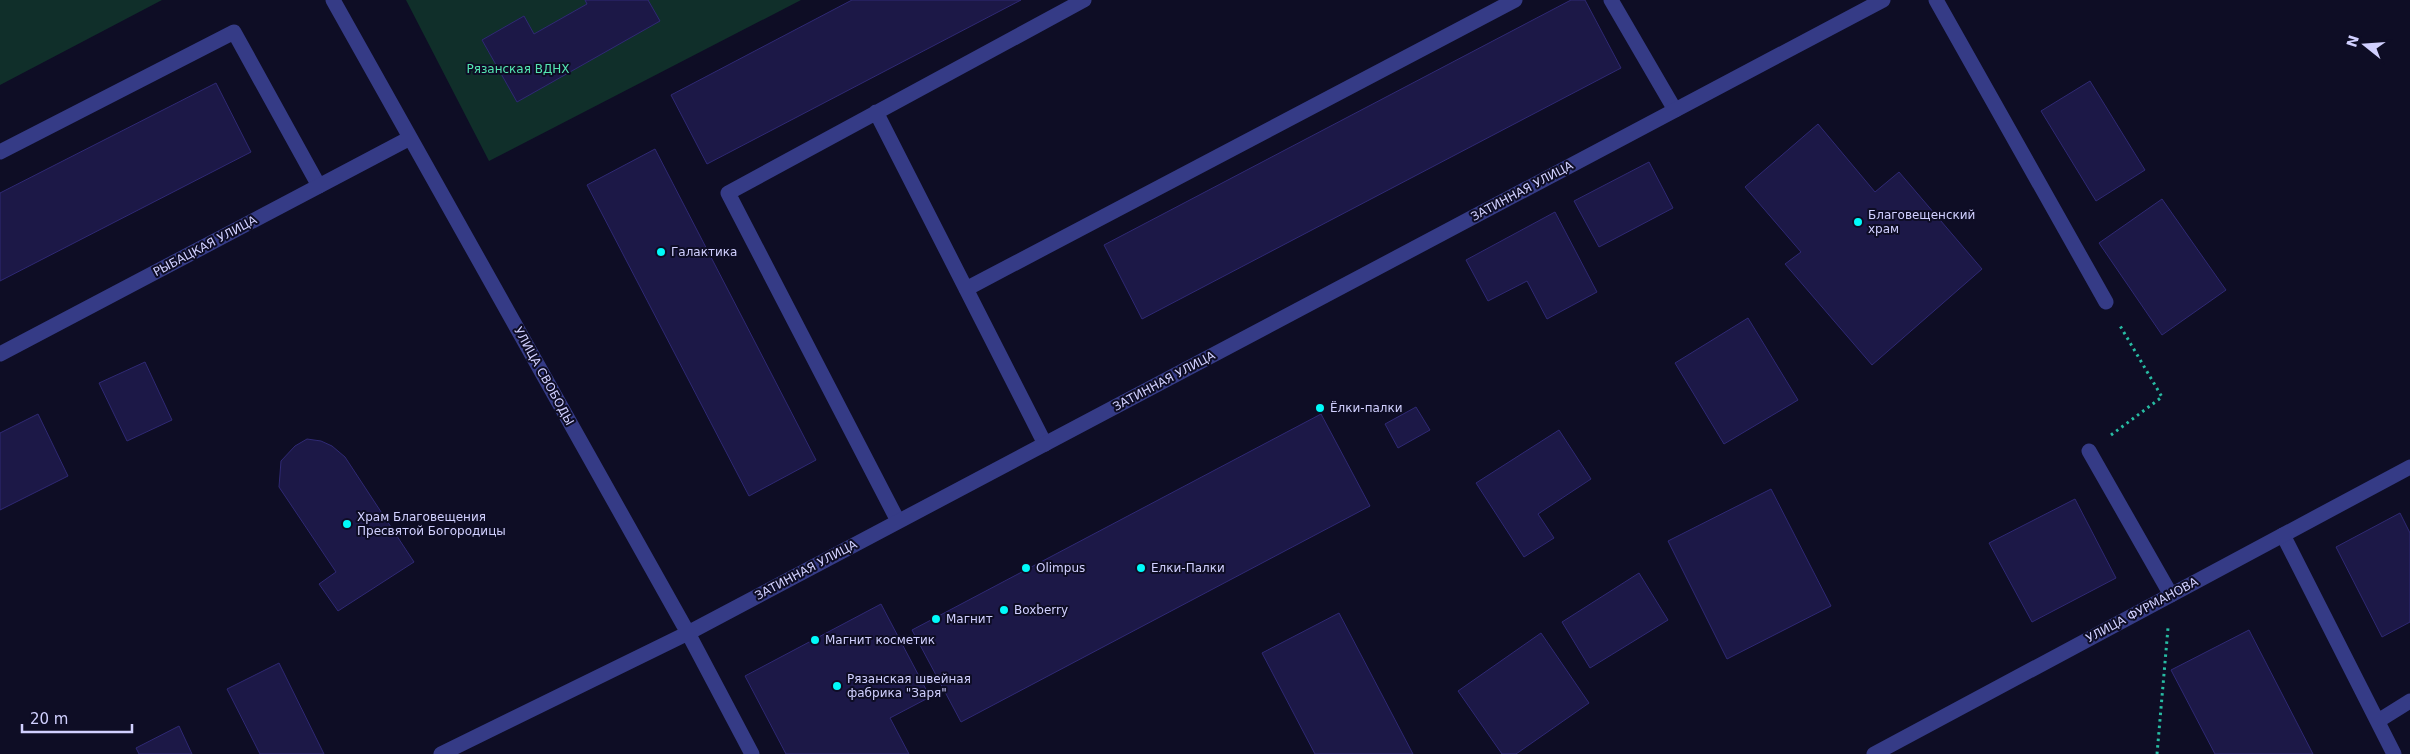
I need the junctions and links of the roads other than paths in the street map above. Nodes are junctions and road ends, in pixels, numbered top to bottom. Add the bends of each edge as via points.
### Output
1 (334, 0) edge
2 (1084, 0) edge
3 (1515, 0) edge
4 (1611, 0) edge
5 (1883, 0) edge
6 (1936, 0) edge
7 (1675, 110) junction
8 (876, 112) junction
9 (410, 138) junction
10 (0, 152) edge
11 (319, 186) junction
12 (966, 289) junction
13 (2106, 302) road end
14 (0, 354) edge
15 (1045, 444) junction
16 (2089, 451) road end
17 (2410, 467) edge
18 (898, 521) junction
19 (2283, 535) junction
20 (2171, 595) junction
21 (688, 633) junction
22 (2410, 702) edge
23 (2378, 721) junction
24 (441, 754) edge
25 (752, 754) edge
26 (1874, 754) edge
27 (2394, 754) edge

1 - 9 street, УЛИЦА СВОБОДЫ
2 - 8 street
3 - 12 street
4 - 7 street
5 - 7 street, ЗАТИННАЯ УЛИЦА
6 - 13 street
7 - 15 street, ЗАТИННАЯ УЛИЦА
8 - 12 street
8 - 18 street via 728,193
9 - 11 street, РЫБАЦКАЯ УЛИЦА
9 - 21 street, УЛИЦА СВОБОДЫ
10 - 11 street via 234,32
11 - 14 street, РЫБАЦКАЯ УЛИЦА
12 - 15 street
15 - 18 street, ЗАТИННАЯ УЛИЦА
16 - 20 street
17 - 19 street, УЛИЦА ФУРМАНОВА
18 - 21 street, ЗАТИННАЯ УЛИЦА
19 - 20 street, УЛИЦА ФУРМАНОВА
19 - 23 street
20 - 26 street, УЛИЦА ФУРМАНОВА
21 - 24 street, ЗАТИННАЯ УЛИЦА
21 - 25 street, УЛИЦА СВОБОДЫ
22 - 23 street
23 - 27 street

